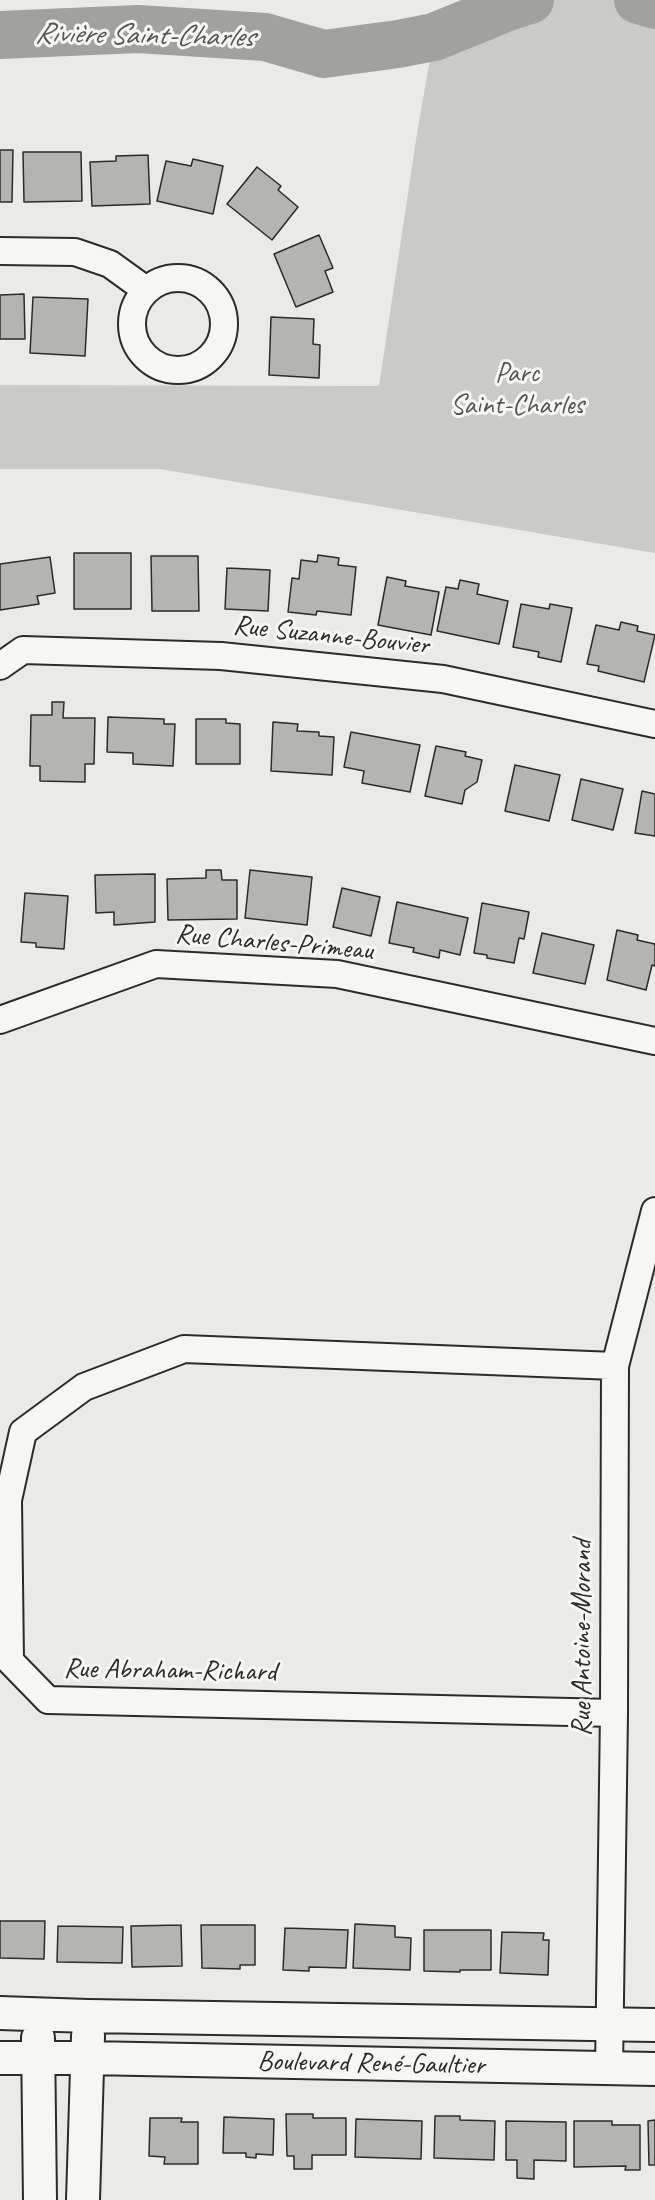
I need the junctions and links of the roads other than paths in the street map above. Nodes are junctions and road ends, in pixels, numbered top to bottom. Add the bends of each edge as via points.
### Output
1 (0, 250) edge
2 (147, 290) dead end
3 (0, 666) edge
4 (655, 724) edge
5 (0, 1020) edge
6 (655, 1041) edge
7 (655, 1211) edge
8 (615, 1366) junction
9 (614, 1713) junction
10 (0, 2013) edge
11 (38, 2013) junction
12 (88, 2016) junction
13 (609, 2025) junction
14 (655, 2025) edge
15 (0, 2058) edge
16 (38, 2058) junction
17 (88, 2058) junction
18 (609, 2070) junction
19 (655, 2070) edge
20 (40, 2200) edge
21 (83, 2200) edge

1 - 2 street via 75,252 110,264
3 - 4 street, Rue Suzanne-Bouvier via 23,650 221,656 443,679
5 - 6 street, Rue Charles-Primeau via 156,964 337,974
7 - 8 street, Rue Antoine-Morand
8 - 9 street, Rue Antoine-Morand
8 - 9 street, Rue Abraham-Richard via 184,1349 84,1387 23,1432 8,1500 10,1661 48,1700
9 - 13 street, Rue Antoine-Morand
10 - 11 street, Boulevard René-Gaultier
11 - 12 street, Boulevard René-Gaultier
11 - 16 street
12 - 13 street, Boulevard René-Gaultier
12 - 17 street
13 - 14 street, Boulevard René-Gaultier
13 - 18 street, Rue Antoine-Morand
15 - 16 street, Boulevard René-Gaultier
16 - 17 street, Boulevard René-Gaultier
16 - 20 street
17 - 18 street, Boulevard René-Gaultier
17 - 21 street
18 - 19 street, Boulevard René-Gaultier

